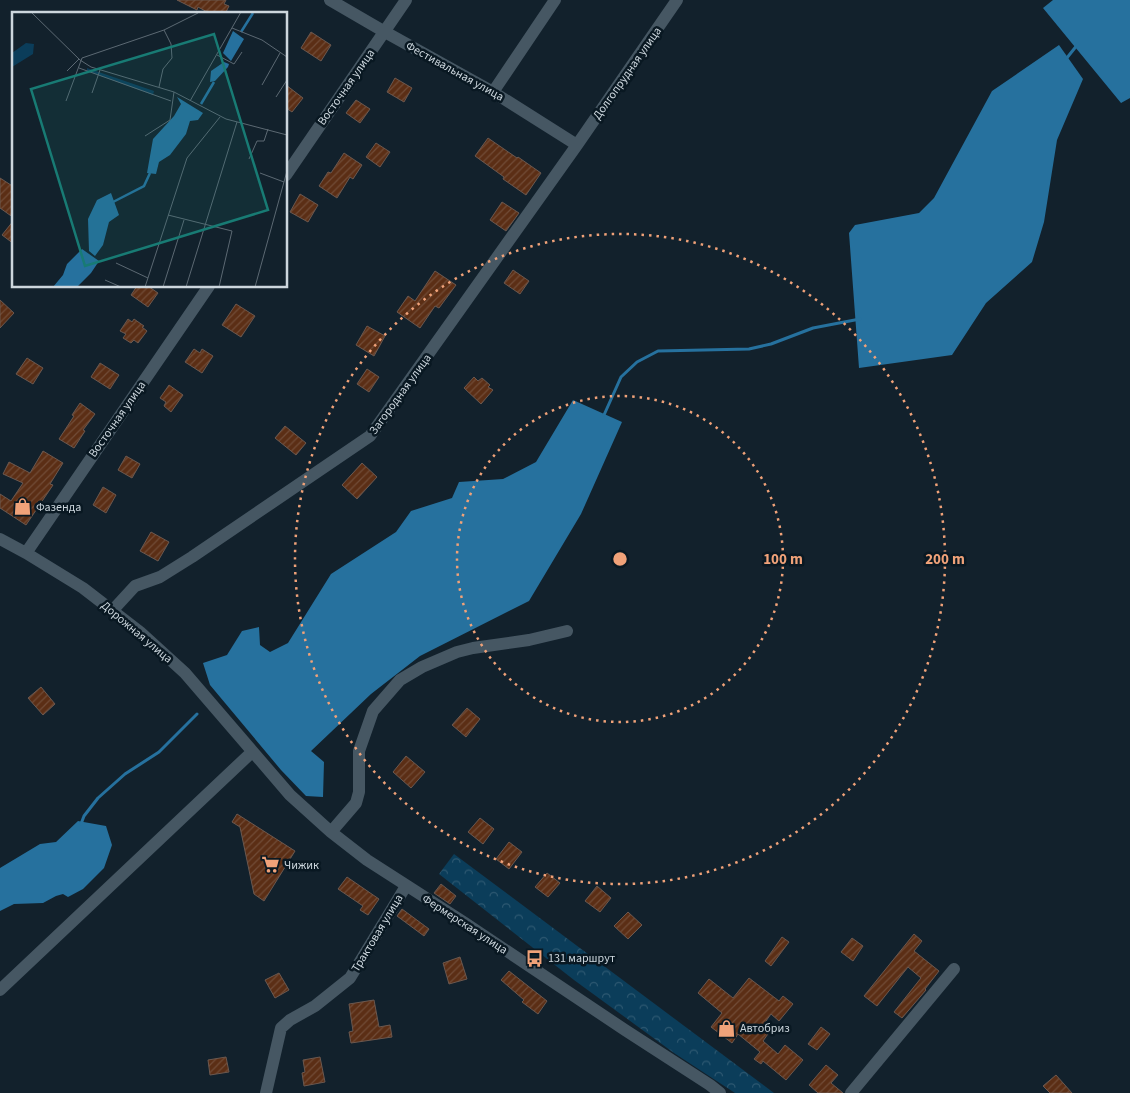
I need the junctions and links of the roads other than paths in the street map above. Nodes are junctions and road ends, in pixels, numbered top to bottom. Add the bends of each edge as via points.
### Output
1 (330, 0) edge
2 (406, 0) edge
3 (555, 0) edge
4 (677, 0) edge
5 (384, 32) junction
6 (493, 92) junction
7 (577, 146) junction
8 (288, 171) edge
9 (208, 288) edge
10 (0, 539) edge
11 (26, 553) junction
12 (112, 610) junction
13 (567, 631) dead end
14 (252, 752) junction
15 (331, 832) junction
16 (406, 886) junction
17 (954, 969) dead end
18 (0, 990) edge
19 (266, 1093) edge
20 (720, 1093) edge
21 (851, 1093) edge

1 - 5 street, Фестивальная улица
2 - 5 street, Восточная улица
3 - 6 street
4 - 7 street, Долгопрудная улица
5 - 6 street, Фестивальная улица
5 - 8 street, Восточная улица
6 - 7 street, Фестивальная улица
7 - 12 street, Загородная улица via 370,436 192,557 160,577 136,586
9 - 11 street, Восточная улица
10 - 11 street, Дорожная улица
11 - 12 street, Дорожная улица
12 - 14 street, Дорожная улица via 186,674
13 - 15 street via 456,652 422,666 400,680 373,711 359,751 356,803
14 - 15 street, Фермерская улица via 290,795
14 - 18 street
15 - 16 street, Фермерская улица
16 - 19 street, Трактовая улица via 350,978 281,1028
16 - 20 street, Фермерская улица
17 - 21 street

